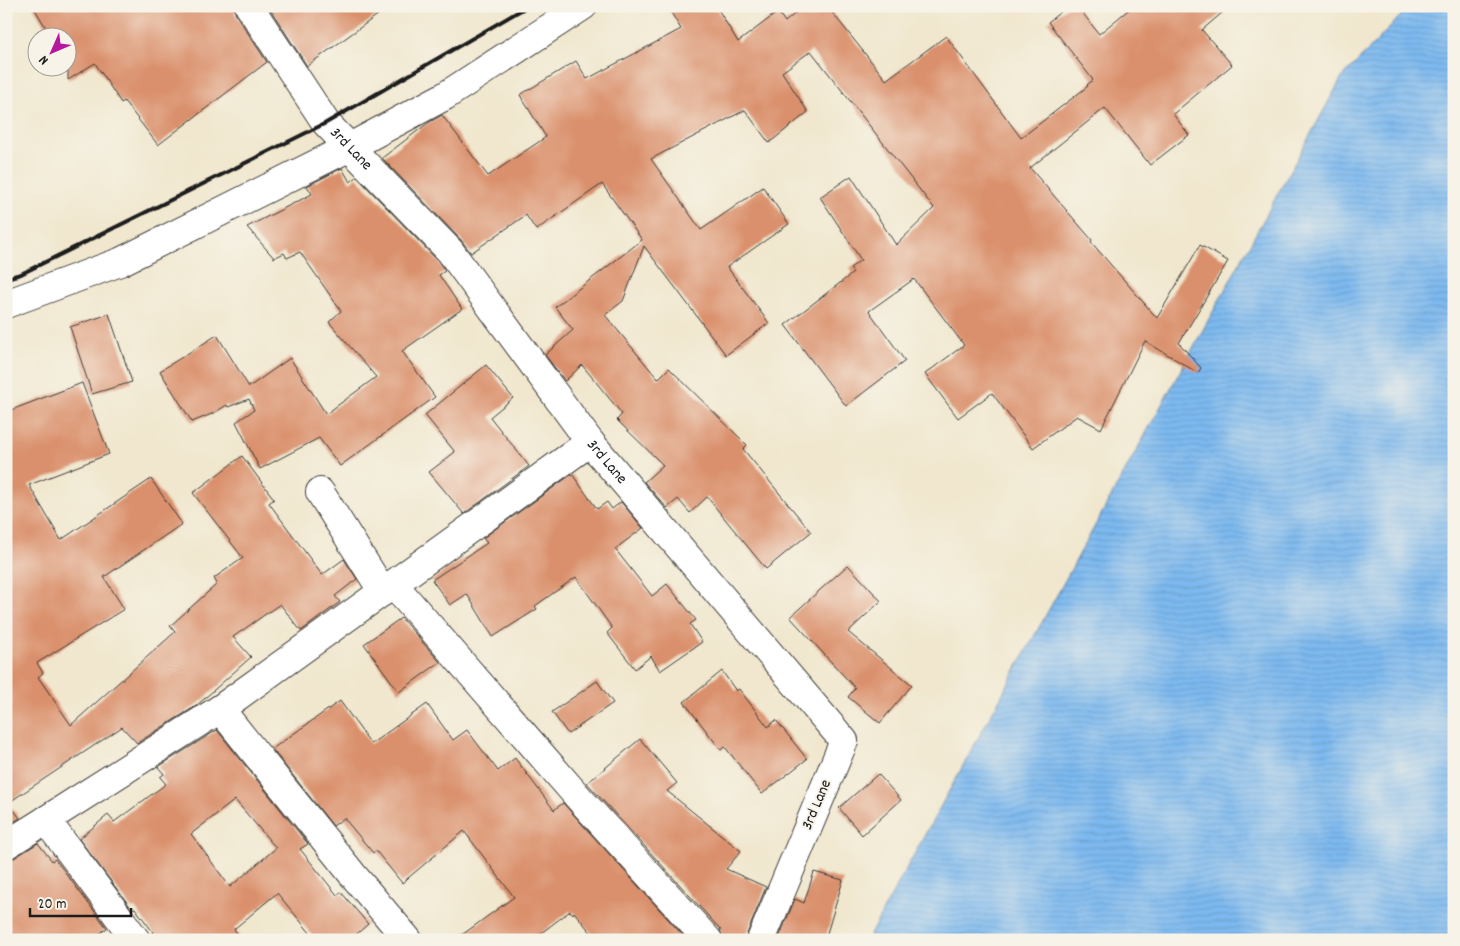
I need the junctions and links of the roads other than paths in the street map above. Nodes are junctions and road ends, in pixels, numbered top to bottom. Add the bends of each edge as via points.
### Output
1 (249, 6) edge
2 (583, 6) edge
3 (350, 147) junction
4 (6, 304) edge
5 (590, 442) junction
6 (320, 492) dead end
7 (388, 588) junction
8 (220, 709) junction
9 (46, 820) junction
10 (6, 845) edge
11 (136, 940) edge
12 (408, 940) edge
13 (708, 940) edge
14 (761, 940) edge

1 - 3 street, 3rd Lane via 326,123
2 - 3 street via 445,96
3 - 4 street via 120,262
3 - 5 street, 3rd Lane via 450,251
5 - 7 street
5 - 14 street, 3rd Lane via 844,741
6 - 7 street
7 - 8 street
7 - 13 street
8 - 9 street
8 - 12 street
9 - 10 street
9 - 11 street

